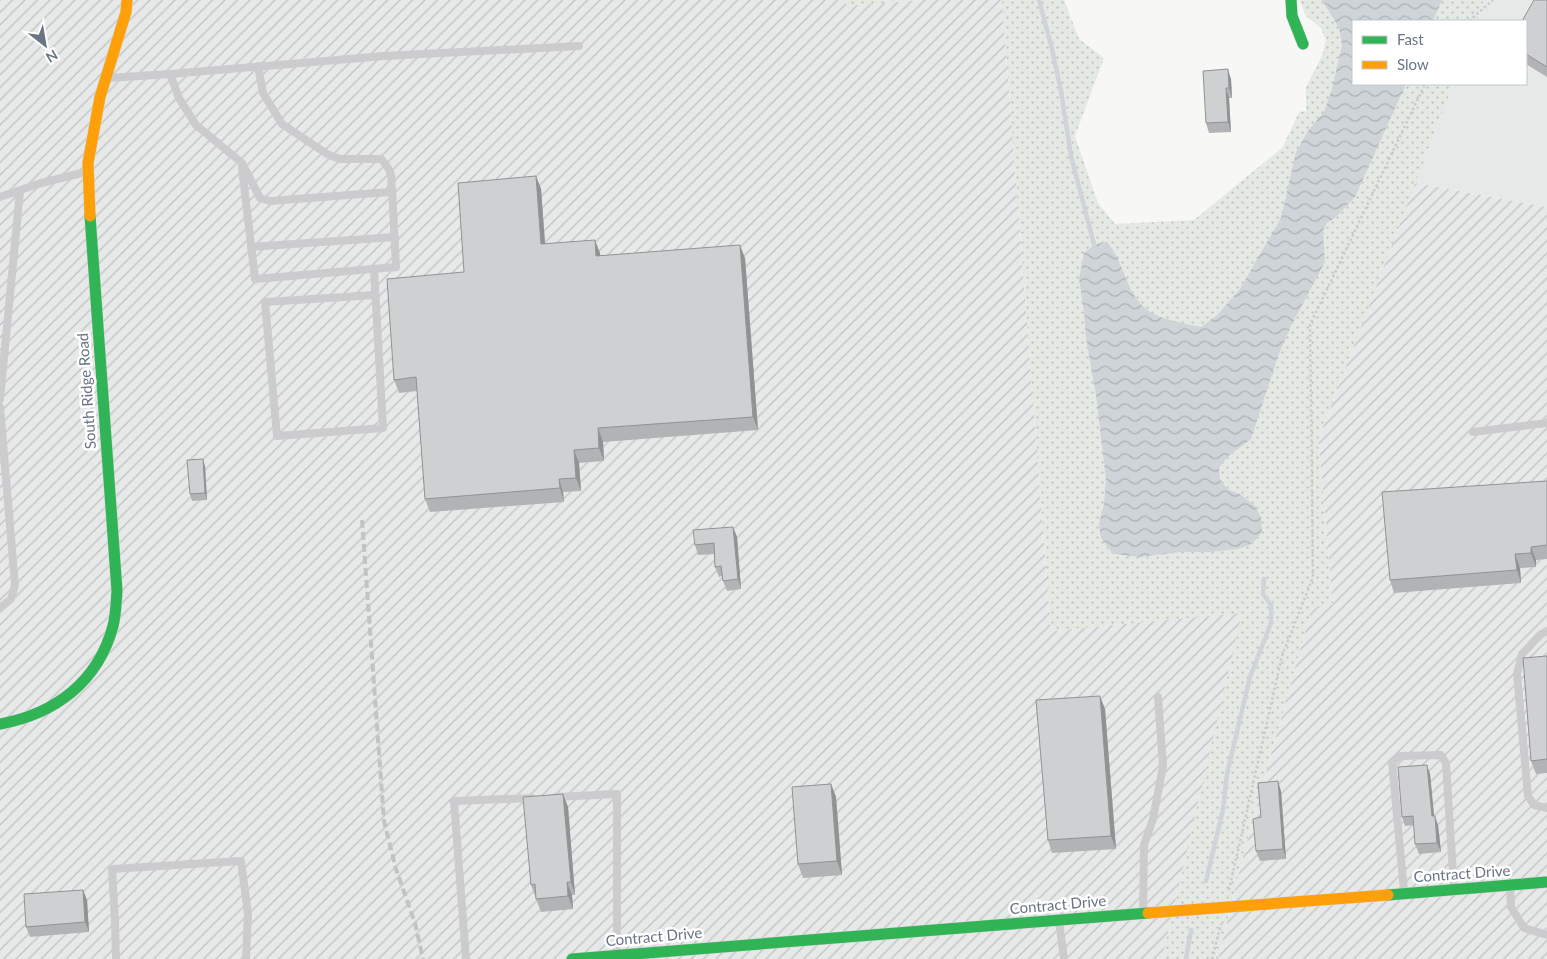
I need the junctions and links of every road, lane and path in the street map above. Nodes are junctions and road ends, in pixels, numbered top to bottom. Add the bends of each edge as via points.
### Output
1 (127, 0) edge
2 (1291, 0) edge
3 (1493, 0) edge
4 (1470, 20) edge
5 (1303, 44) dead end
6 (579, 46) dead end
7 (258, 66) junction
8 (170, 74) junction
9 (106, 78) junction
10 (1425, 85) edge
11 (242, 163) junction
12 (88, 172) junction
13 (392, 186) junction
14 (20, 191) junction
15 (0, 197) edge
16 (395, 237) junction
17 (251, 246) junction
18 (374, 269) junction
19 (376, 295) junction
20 (0, 399) edge
21 (0, 408) edge
22 (1547, 423) edge
23 (1, 428) edge
24 (1473, 432) dead end
25 (0, 608) edge
26 (1547, 631) edge
27 (1158, 696) dead end
28 (0, 724) edge
29 (550, 797) edge
30 (540, 798) edge
31 (1547, 808) edge
32 (1547, 882) edge
33 (1510, 885) junction
34 (1454, 889) junction
35 (1404, 893) junction
36 (1225, 906) junction
37 (1143, 913) junction
38 (1059, 920) junction
39 (1547, 936) edge
40 (709, 953) edge
41 (617, 955) junction
42 (116, 959) edge
43 (246, 959) edge
44 (466, 959) edge
45 (572, 959) edge
46 (1064, 959) edge
47 (1212, 959) edge

1 - 9 street, South Ridge Road
2 - 5 street via 1292,16
3 - 4 path
6 - 7 lane
7 - 8 lane
7 - 13 lane via 263,94 282,124 340,160 381,159 391,173
8 - 9 lane
8 - 11 lane via 179,98 196,125
9 - 12 street, South Ridge Road
10 - 36 path via 1310,325 1313,576 1282,656
11 - 13 lane via 260,198 270,200 389,192
11 - 17 lane
12 - 14 lane
12 - 28 street, South Ridge Road via 117,591 113,626 100,659 73,693 37,715
13 - 16 lane
14 - 15 lane
14 - 20 lane
16 - 17 lane
16 - 18 lane via 396,268
17 - 18 lane via 255,279
18 - 19 lane
19 - 19 lane via 383,428 277,436 265,302
21 - 23 lane
22 - 24 lane
23 - 25 lane via 15,585 10,599
26 - 31 lane via 1522,654 1516,674 1528,796 1534,805
27 - 37 lane via 1164,766 1144,845
29 - 41 lane via 616,794
30 - 44 lane via 454,802
32 - 33 street, Contract Drive
33 - 34 street, Contract Drive
33 - 39 lane via 1510,907 1524,928
34 - 35 street, Contract Drive
34 - 35 lane via 1446,763 1441,756 1400,756 1392,762
35 - 36 street, Contract Drive
36 - 37 street, Contract Drive
36 - 47 path
37 - 38 street, Contract Drive
38 - 40 street, Contract Drive
38 - 46 lane
40 - 41 street, Contract Drive
41 - 45 street, Contract Drive
42 - 43 lane via 112,869 241,862 248,914

